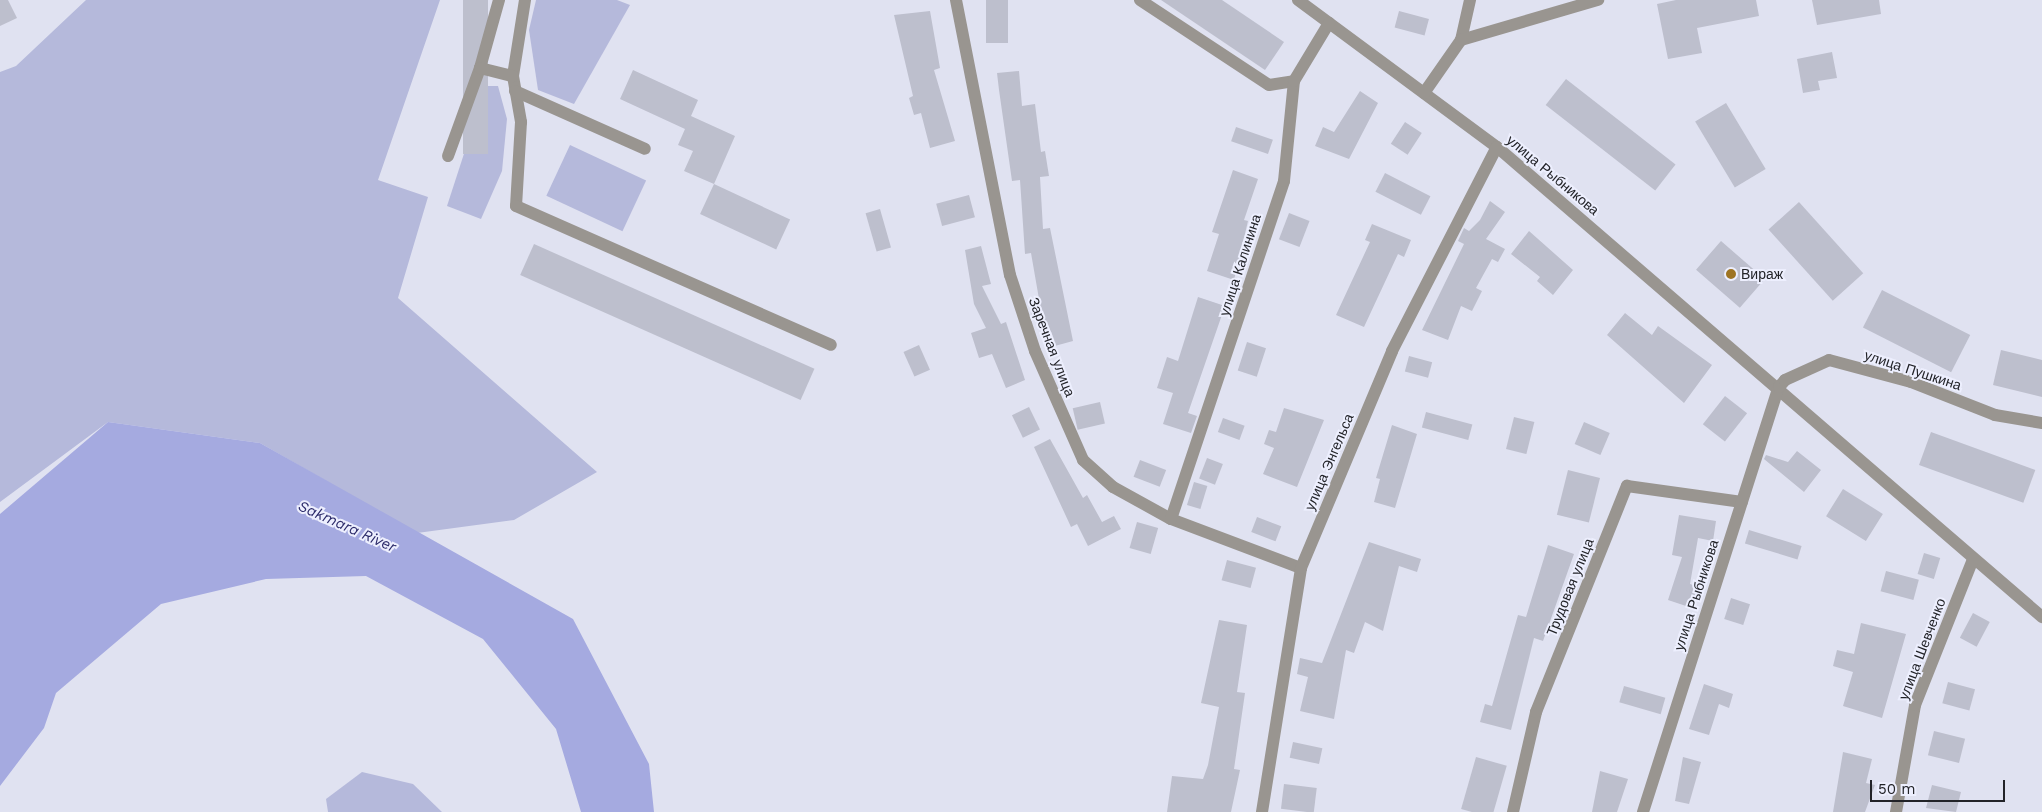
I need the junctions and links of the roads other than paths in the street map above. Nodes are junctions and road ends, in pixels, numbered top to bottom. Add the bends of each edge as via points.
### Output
1 (499, 0) edge
2 (525, 0) edge
3 (956, 0) edge
4 (1140, 0) edge
5 (1298, 0) edge
6 (1470, 0) edge
7 (1598, 0) edge
8 (1329, 23) junction
9 (1461, 40) junction
10 (480, 68) junction
11 (513, 76) junction
12 (1294, 81) junction
13 (515, 91) junction
14 (1424, 93) junction
15 (1497, 147) junction
16 (645, 149) dead end
17 (448, 156) dead end
18 (830, 345) dead end
19 (1779, 386) junction
20 (2042, 423) edge
21 (1742, 502) junction
22 (1171, 519) junction
23 (1973, 559) junction
24 (1301, 568) junction
25 (2042, 617) edge
26 (1262, 812) edge
27 (1513, 812) edge
28 (1643, 812) edge
29 (1896, 812) edge

1 - 10 street
2 - 11 street
3 - 22 street, Заречная улица via 1010,275 1035,351 1083,460 1113,487
4 - 12 street via 1269,85
5 - 8 street, улица Рыбникова
6 - 9 street
7 - 9 street
8 - 12 street, улица Калинина
8 - 14 street, улица Рыбникова
9 - 14 street
10 - 11 street
10 - 17 street
11 - 13 street
12 - 22 street, улица Калинина via 1284,181
13 - 16 street
13 - 18 street via 521,122 516,206
14 - 15 street, улица Рыбникова
15 - 19 street, улица Рыбникова
15 - 24 street, улица Энгельса via 1392,350
19 - 20 street, улица Пушкина via 1828,360 1911,382 1995,415
19 - 21 street, улица Рыбникова
19 - 23 street, улица Рыбникова
21 - 27 street, Трудовая улица via 1627,486 1536,712
21 - 28 street, улица Рыбникова
22 - 24 street, Заречная улица
23 - 25 street, улица Рыбникова
23 - 29 street, улица Шевченко via 1916,705
24 - 26 street, улица Энгельса

